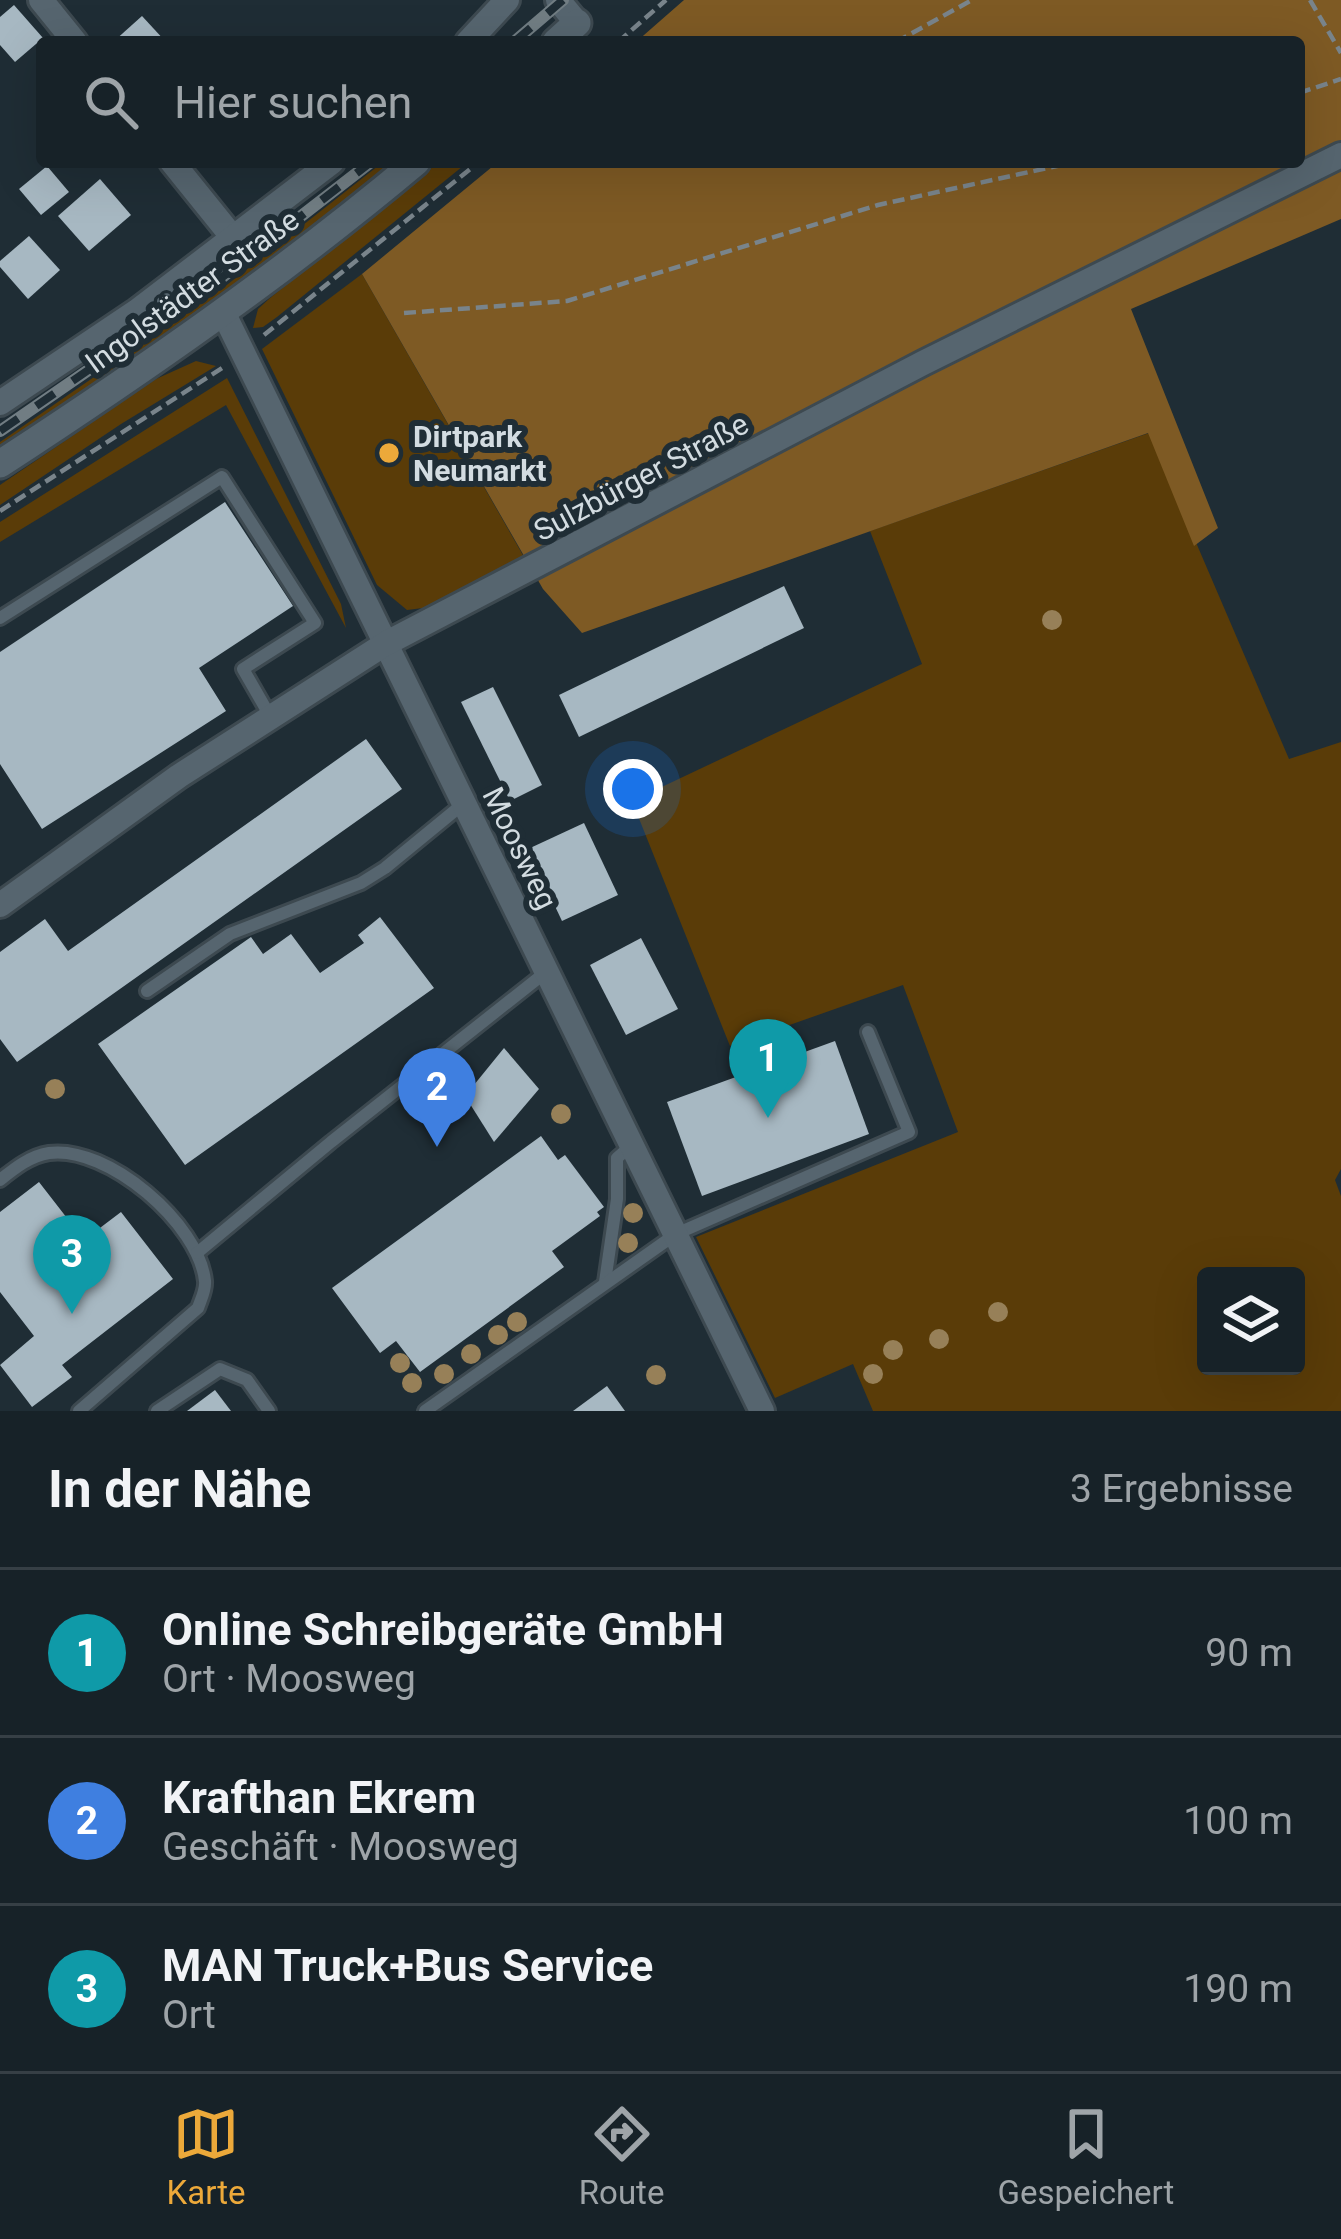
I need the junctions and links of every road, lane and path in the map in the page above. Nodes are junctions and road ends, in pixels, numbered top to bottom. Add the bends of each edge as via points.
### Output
1 (41, 0) edge
2 (507, 0) edge
3 (558, 0) edge
4 (666, 0) edge
5 (972, 0) edge
6 (1310, 0) edge
7 (578, 23) joint
8 (70, 36) edge
9 (474, 36) edge
10 (563, 36) edge
11 (625, 36) edge
12 (907, 36) edge
13 (1341, 53) edge
14 (1341, 79) edge
15 (1305, 91) edge
16 (1341, 155) edge
17 (177, 168) edge
18 (324, 168) edge
19 (409, 168) edge
20 (472, 168) edge
21 (1048, 168) edge
22 (234, 238) junction
23 (223, 312) junction
24 (404, 313) dead end
25 (243, 352) junction
26 (0, 403) edge
27 (0, 464) edge
28 (0, 511) edge
29 (0, 618) edge
30 (385, 644) junction
31 (271, 717) junction
32 (464, 803) junction
33 (0, 905) edge
34 (548, 972) junction
35 (147, 991) dead end
36 (868, 1031) dead end
37 (632, 1145) junction
38 (0, 1180) edge
39 (676, 1234) junction
40 (197, 1253) junction
41 (605, 1282) junction
42 (79, 1411) edge
43 (157, 1411) edge
44 (269, 1411) edge
45 (424, 1411) edge
46 (762, 1411) edge

1 - 8 street
2 - 9 street
3 - 7 street
4 - 11 path
5 - 12 path
6 - 13 path
7 - 10 street
14 - 15 path
16 - 30 street, Sulzbürger Straße
17 - 22 street
18 - 22 street
19 - 23 street, Ingolstädter Straße
20 - 25 path
21 - 24 path via 878,205 567,301
22 - 26 street
23 - 25 street, Moosweg
23 - 27 street, Ingolstädter Straße
25 - 28 path
25 - 30 street, Moosweg
29 - 31 lane via 222,477 315,623 243,669
30 - 31 street, Sulzbürger Straße
30 - 32 street, Moosweg
31 - 33 street, Sulzbürger Straße
32 - 34 street, Moosweg
32 - 35 lane via 361,883 230,934
34 - 37 street, Moosweg
34 - 40 lane
36 - 39 lane via 909,1132
37 - 39 street, Moosweg
37 - 41 lane via 617,1158
38 - 40 lane via 45,1154 116,1169 144,1188
39 - 41 lane
39 - 46 street, Moosweg
40 - 42 lane via 206,1285 198,1308
41 - 45 lane
43 - 44 lane via 220,1369 247,1380

